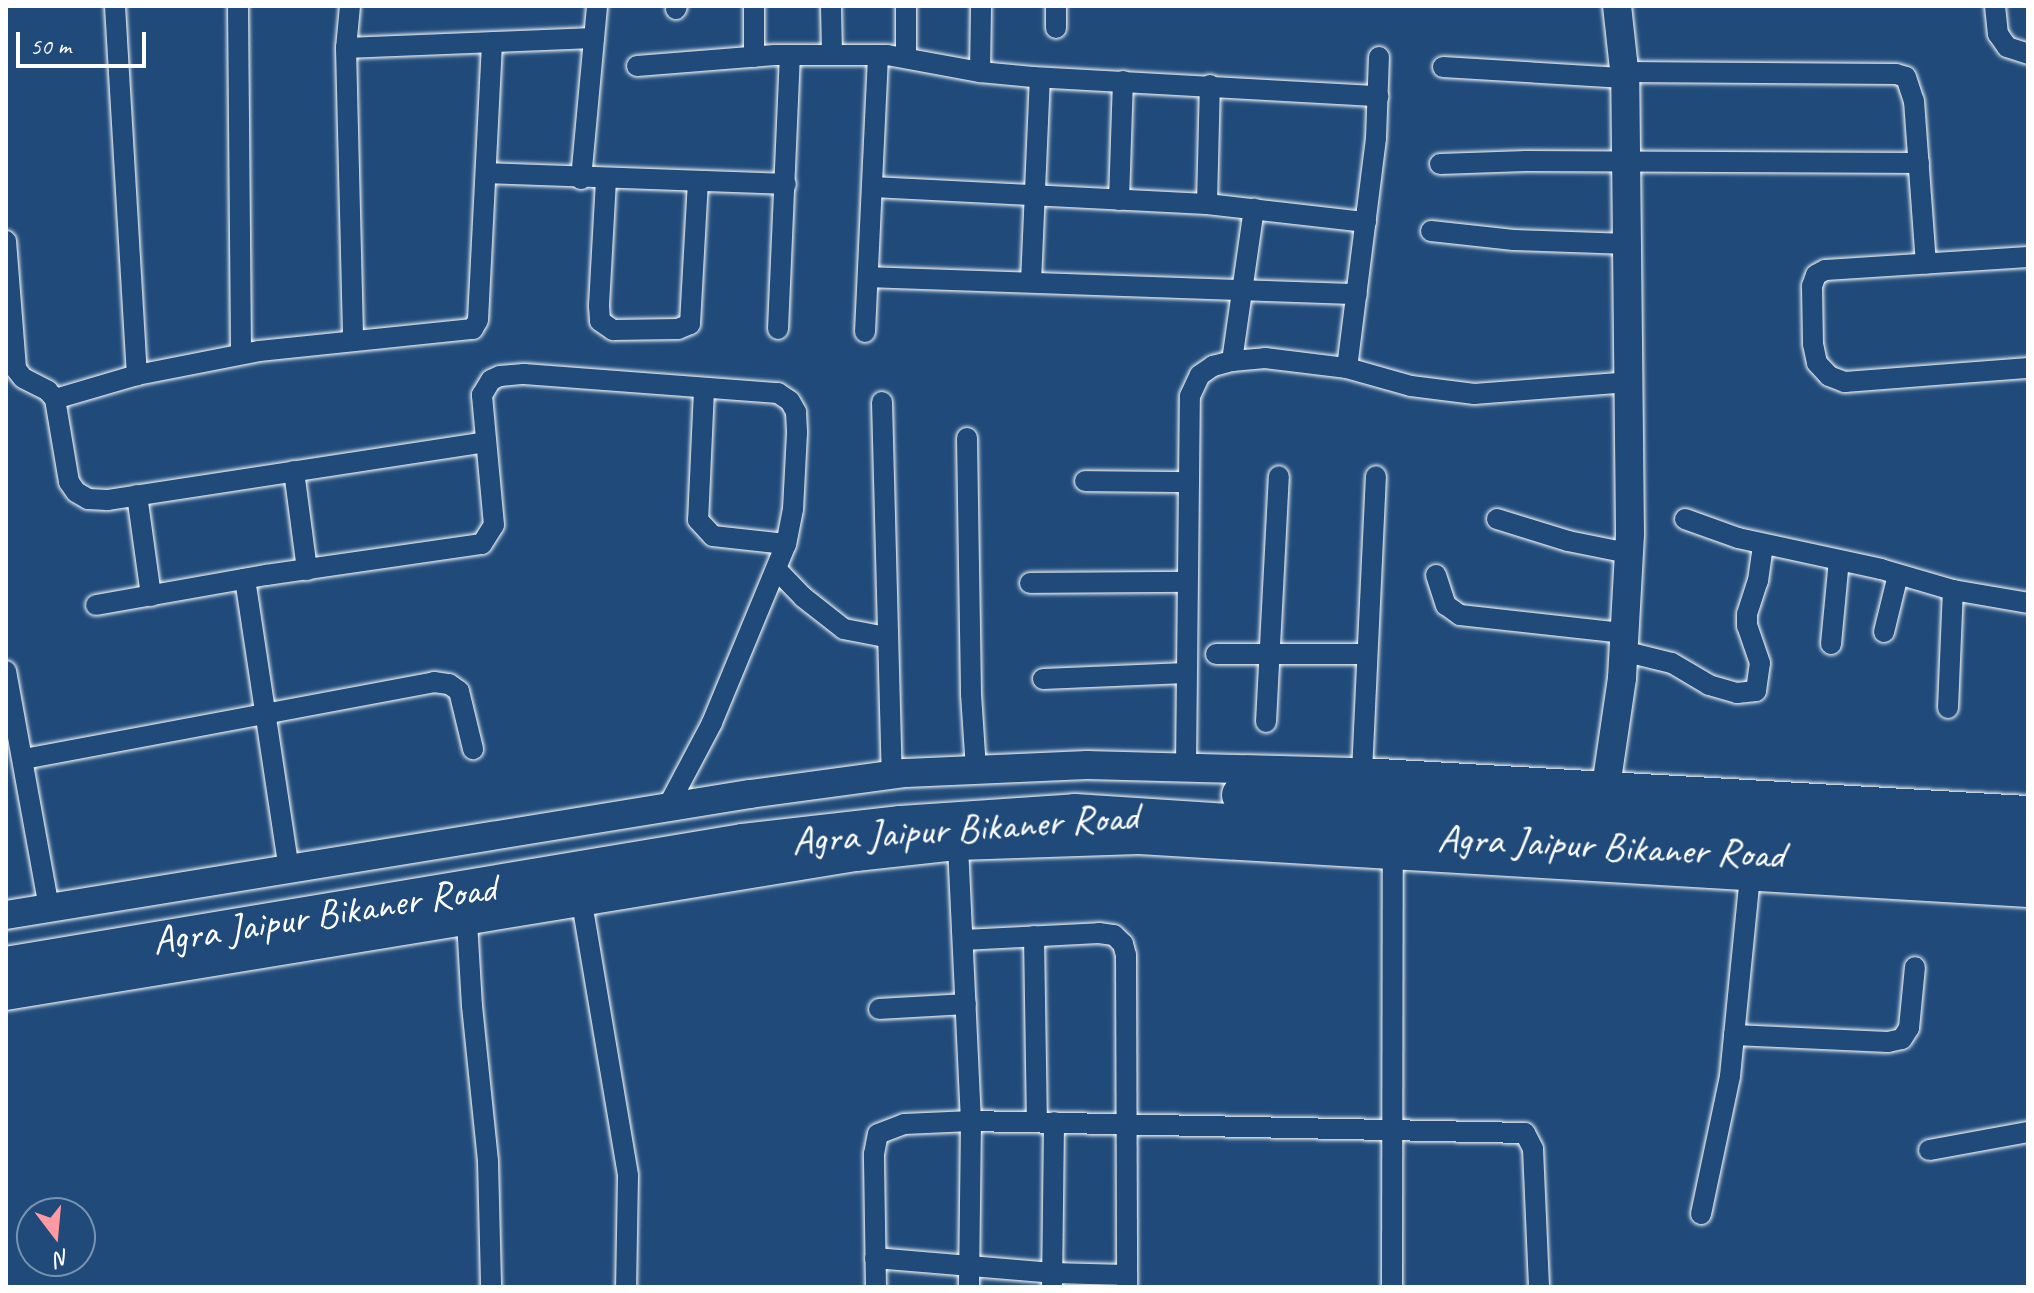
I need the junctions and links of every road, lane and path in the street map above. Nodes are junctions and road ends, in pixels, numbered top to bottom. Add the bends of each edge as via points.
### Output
1 (115, 6) edge
2 (238, 6) edge
3 (350, 6) edge
4 (597, 6) edge
5 (754, 6) edge
6 (831, 6) edge
7 (906, 6) edge
8 (981, 6) edge
9 (1056, 6) edge
10 (1617, 6) edge
11 (1995, 6) edge
12 (1056, 28) dead end
13 (594, 38) junction
14 (492, 42) junction
15 (346, 48) junction
16 (2028, 54) edge
17 (790, 55) junction
18 (832, 55) junction
19 (878, 55) junction
20 (754, 57) junction
21 (906, 57) junction
22 (1379, 57) dead end
23 (637, 66) dead end
24 (1443, 67) dead end
25 (980, 72) junction
26 (1625, 75) junction
27 (1040, 78) junction
28 (1123, 81) junction
29 (1210, 85) junction
30 (1378, 96) junction
31 (1627, 163) junction
32 (1919, 163) junction
33 (1440, 164) dead end
34 (487, 173) junction
35 (581, 179) junction
36 (606, 180) junction
37 (698, 182) junction
38 (786, 184) junction
39 (873, 187) junction
40 (1035, 195) junction
41 (1119, 200) junction
42 (1207, 204) junction
43 (1254, 209) junction
44 (1366, 222) junction
45 (1431, 231) dead end
46 (6, 241) edge
47 (1628, 244) junction
48 (2028, 257) edge
49 (1926, 264) junction
50 (868, 277) junction
51 (1031, 282) junction
52 (1240, 290) junction
53 (1357, 294) junction
54 (778, 329) dead end
55 (865, 332) dead end
56 (353, 340) junction
57 (241, 354) junction
58 (1232, 361) junction
59 (1347, 368) junction
60 (2028, 368) edge
61 (137, 375) junction
62 (1629, 382) junction
63 (704, 390) junction
64 (882, 402) dead end
65 (59, 415) junction
66 (967, 438) dead end
67 (486, 442) junction
68 (294, 471) junction
69 (1279, 476) dead end
70 (1376, 476) dead end
71 (1085, 481) dead end
72 (1188, 482) junction
73 (137, 495) junction
74 (1497, 519) dead end
75 (1685, 519) dead end
76 (1629, 543) junction
77 (786, 544) junction
78 (1763, 544) junction
79 (1839, 560) junction
80 (307, 570) junction
81 (777, 570) junction
82 (1436, 575) dead end
83 (1898, 575) junction
84 (245, 579) junction
85 (1186, 582) junction
86 (1030, 583) dead end
87 (1953, 590) junction
88 (151, 596) junction
89 (2028, 603) edge
90 (96, 605) dead end
91 (1884, 632) dead end
92 (885, 637) junction
93 (1624, 642) junction
94 (1831, 644) dead end
95 (1272, 653) junction
96 (1216, 654) dead end
97 (1367, 654) junction
98 (6, 671) edge
99 (1186, 673) junction
100 (1043, 679) dead end
101 (1948, 708) dead end
102 (266, 711) junction
103 (1266, 722) dead end
104 (473, 749) dead end
105 (24, 759) junction
106 (1186, 767) junction
107 (976, 770) junction
108 (1362, 772) junction
109 (892, 775) junction
110 (667, 808) junction
111 (2028, 810) edge
112 (1602, 818) junction
113 (2028, 838) edge
114 (958, 846) junction
115 (1455, 848) junction
116 (1393, 855) junction
117 (289, 869) junction
118 (2028, 869) edge
119 (1750, 876) junction
120 (2028, 893) edge
121 (582, 903) junction
122 (49, 908) junction
123 (6, 915) edge
124 (467, 922) junction
125 (1034, 936) junction
126 (6, 939) edge
127 (963, 940) junction
128 (6, 966) edge
129 (1915, 967) dead end
130 (6, 996) edge
131 (966, 1004) junction
132 (879, 1009) dead end
133 (1734, 1035) junction
134 (971, 1121) junction
135 (1046, 1122) junction
136 (1126, 1124) junction
137 (1390, 1129) junction
138 (2028, 1132) edge
139 (1929, 1150) dead end
140 (1701, 1214) dead end
141 (875, 1258) junction
142 (969, 1276) edge
143 (1052, 1280) edge
144 (1127, 1281) edge
145 (491, 1287) edge
146 (626, 1287) edge
147 (876, 1287) edge
148 (1392, 1287) edge
149 (1539, 1287) edge

1 - 61 street
2 - 57 street
3 - 15 street
4 - 13 street
5 - 20 street
6 - 18 street
7 - 21 street
8 - 25 street
9 - 12 street
10 - 26 street
11 - 16 street via 1998,34 2007,47
13 - 14 street
13 - 35 street
14 - 15 street
14 - 34 street
15 - 56 street
17 - 18 street
17 - 20 street
17 - 38 street
18 - 19 street
19 - 21 street
19 - 39 street
20 - 23 street
21 - 25 street
22 - 30 street
24 - 26 street
25 - 27 street
26 - 31 street
26 - 32 street via 1896,74 1906,77 1914,101
27 - 28 street
27 - 40 street
28 - 29 street
28 - 41 street
29 - 30 street
29 - 42 street
30 - 44 street
31 - 32 street
31 - 33 street
31 - 47 street
32 - 49 street
34 - 35 street
34 - 56 street via 478,320 473,329
35 - 36 street
36 - 37 street
36 - 37 street via 599,306 600,321 613,330 678,329 690,324
37 - 38 street
38 - 54 street
39 - 40 street
39 - 50 street
40 - 41 street
40 - 51 street
41 - 42 street
42 - 43 street
43 - 44 street
43 - 52 street
44 - 53 street
45 - 47 street
46 - 65 street via 16,369 48,391
47 - 62 street
48 - 49 street
49 - 60 street via 1825,270 1816,275 1813,344 1817,363 1829,376 1845,382
50 - 51 street
50 - 55 street
51 - 52 street
52 - 53 street
52 - 58 street
53 - 59 street
56 - 57 street
57 - 61 street
58 - 59 street via 1265,358
58 - 72 street via 1200,375 1190,396
59 - 62 street via 1411,386 1474,394
61 - 65 street
62 - 76 street
63 - 67 street via 500,376 482,395
63 - 77 street via 698,520 713,536
63 - 77 street via 778,393 796,412 793,509
64 - 92 street
65 - 73 street via 69,482 76,492 88,499
66 - 107 street
67 - 68 street
67 - 80 street via 494,525 482,544
68 - 73 street
68 - 80 street
69 - 95 street
70 - 97 street
71 - 72 street
72 - 85 street
73 - 88 street
74 - 76 street via 1568,541
75 - 78 street
76 - 93 street
77 - 81 street
78 - 79 street
78 - 93 street via 1747,614 1760,663 1756,691 1737,693 1709,685
79 - 83 street
79 - 94 street
80 - 84 street
81 - 92 street via 844,629
81 - 110 street via 712,723
82 - 93 street via 1446,605 1460,615
83 - 87 street
83 - 91 street
84 - 88 street
84 - 102 street
85 - 86 street
85 - 99 street
87 - 89 street
87 - 101 street
88 - 90 street
92 - 109 street
93 - 112 street
95 - 96 street
95 - 97 street
95 - 103 street
97 - 108 street
98 - 105 street
99 - 100 street
99 - 106 street
102 - 104 street via 434,682 449,684 459,691
102 - 105 street
102 - 117 street
105 - 122 street
106 - 107 street
106 - 108 street
107 - 109 street
108 - 112 street
109 - 110 street
110 - 117 street
111 - 112 street
112 - 113 highway, Agra Jaipur Bikaner Road
112 - 115 highway, Agra Jaipur Bikaner Road
112 - 118 highway, Agra Jaipur Bikaner Road
112 - 126 highway, Agra Jaipur Bikaner Road via 1160,790 957,794 732,820
114 - 116 street via 1139,840
114 - 121 street via 856,857
114 - 127 street
115 - 116 street
115 - 119 street
115 - 128 highway, Agra Jaipur Bikaner Road via 1075,813 901,825 743,843
116 - 137 street
117 - 122 street
119 - 120 street
119 - 133 street
121 - 124 street
121 - 146 street via 628,1176
122 - 123 street
124 - 130 street
124 - 145 street via 488,1161
125 - 127 street
125 - 135 street
125 - 136 street via 1099,933 1114,935 1123,944
127 - 131 street
129 - 133 street via 1909,1028 1902,1039
131 - 132 street
131 - 134 street
133 - 140 street
134 - 135 street
134 - 141 street via 904,1124 878,1134
134 - 142 street
135 - 136 street
135 - 143 street
136 - 137 street
136 - 144 street
137 - 148 street
137 - 149 street via 1516,1131 1530,1137
138 - 139 street
141 - 142 street
141 - 147 street
142 - 143 street
143 - 144 street

